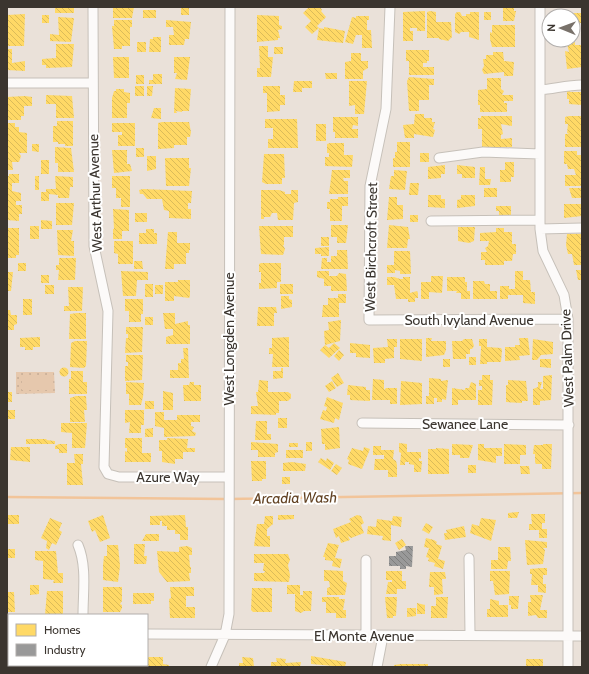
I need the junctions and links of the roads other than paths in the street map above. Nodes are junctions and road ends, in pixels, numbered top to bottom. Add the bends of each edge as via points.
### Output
1 (93, 7) edge
2 (230, 7) edge
3 (390, 7) edge
4 (540, 7) edge
5 (7, 83) edge
6 (93, 83) junction
7 (582, 85) edge
8 (540, 90) junction
9 (540, 154) junction
10 (439, 158) dead end
11 (431, 221) dead end
12 (540, 224) junction
13 (582, 228) edge
14 (568, 319) junction
15 (369, 320) joint
16 (362, 423) dead end
17 (569, 425) junction
18 (108, 474) joint
19 (228, 477) junction
20 (78, 545) dead end
21 (469, 558) dead end
22 (366, 560) dead end
23 (83, 614) edge
24 (148, 634) edge
25 (225, 635) junction
26 (470, 635) junction
27 (366, 636) junction
28 (383, 636) junction
29 (568, 636) junction
30 (582, 636) edge
31 (211, 667) edge
32 (377, 667) edge
33 (568, 667) edge

1 - 6 street, West Arthur Avenue
2 - 19 street, West Longden Avenue
3 - 15 street, West Birchcroft Street via 386,109 370,186
4 - 8 street, West Palm Drive
5 - 6 street
6 - 18 street, West Arthur Avenue via 94,246 108,311 104,467
7 - 8 street
8 - 9 street, West Palm Drive
9 - 10 street via 483,152
9 - 12 street, West Palm Drive
11 - 12 street
12 - 13 street
12 - 14 street, West Palm Drive via 543,250 564,294
14 - 15 street, South Ivyland Avenue
14 - 17 street, West Palm Drive
16 - 17 street, Sewanee Lane
17 - 29 street, West Palm Drive
18 - 19 street, Azure Way via 119,477
19 - 25 street, West Longden Avenue via 229,614
20 - 23 street via 83,565
21 - 26 street
22 - 27 street
24 - 25 street, El Monte Avenue
25 - 27 street, El Monte Avenue
25 - 31 street, West Longden Avenue
26 - 28 street, El Monte Avenue
26 - 29 street, El Monte Avenue
27 - 28 street, El Monte Avenue
28 - 32 street
29 - 30 street, El Monte Avenue
29 - 33 street, West Palm Drive

